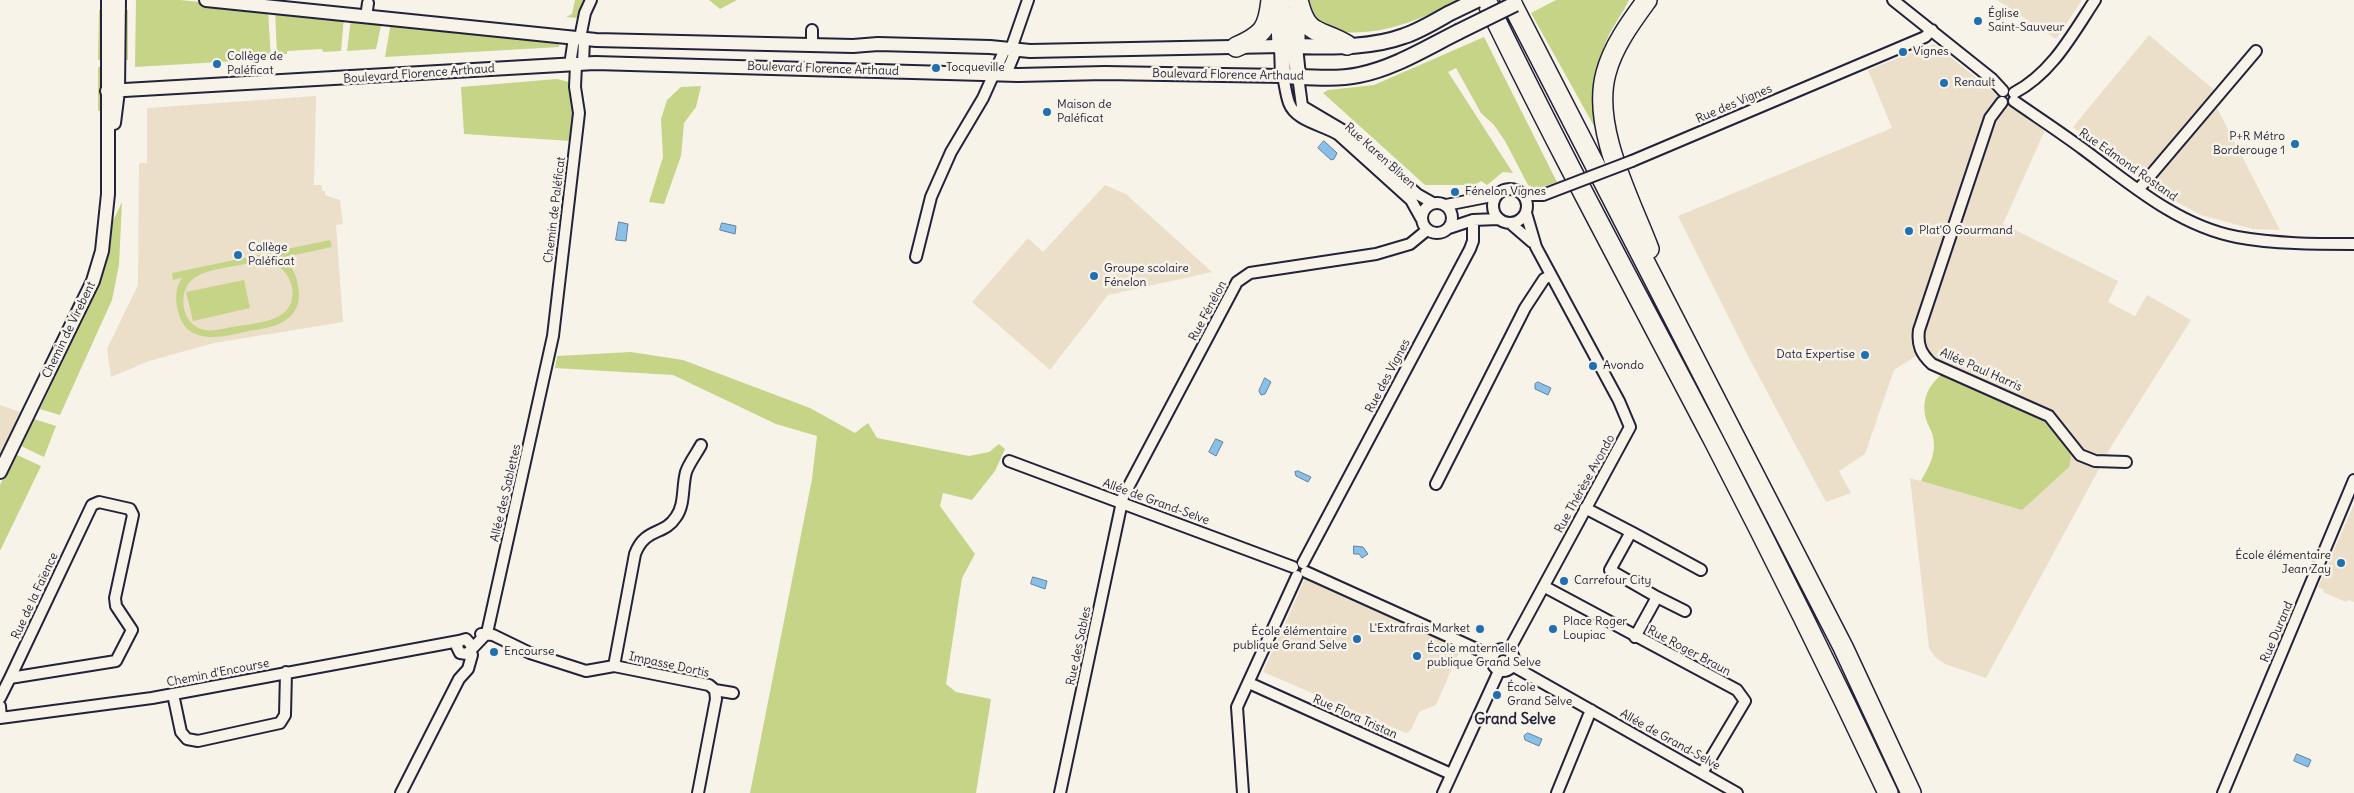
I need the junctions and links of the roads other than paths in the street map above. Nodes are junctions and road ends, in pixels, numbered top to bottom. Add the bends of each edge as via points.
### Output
1 (108, 0) edge
2 (119, 0) edge
3 (206, 0) edge
4 (591, 0) edge
5 (1028, 0) edge
6 (1271, 0) edge
7 (1280, 0) edge
8 (1297, 0) edge
9 (1476, 0) edge
10 (1486, 0) edge
11 (1510, 0) edge
12 (1524, 0) edge
13 (1647, 0) edge
14 (1893, 0) edge
15 (2095, 0) edge
16 (368, 3) dead end
17 (1906, 4) edge
18 (1636, 8) edge
19 (366, 17) junction
20 (812, 30) dead end
21 (1932, 30) junction
22 (579, 38) junction
23 (812, 45) junction
24 (1347, 45) junction
25 (1289, 46) junction
26 (1236, 47) junction
27 (1011, 49) junction
28 (2256, 51) dead end
29 (576, 64) junction
30 (1000, 74) junction
31 (1283, 76) junction
32 (1298, 76) junction
33 (112, 91) junction
34 (2003, 91) junction
35 (2014, 97) junction
36 (2002, 102) junction
37 (2138, 190) junction
38 (1497, 195) junction
39 (1523, 195) junction
40 (1543, 195) junction
41 (1433, 203) junction
42 (1588, 203) junction
43 (1446, 205) junction
44 (1526, 210) junction
45 (1422, 218) junction
46 (1498, 219) junction
47 (1474, 220) junction
48 (1510, 223) junction
49 (1449, 228) junction
50 (1427, 230) junction
51 (2354, 244) edge
52 (1536, 247) junction
53 (916, 257) dead end
54 (1551, 275) junction
55 (1684, 336) junction
56 (549, 359) joint
57 (702, 445) dead end
58 (1009, 461) dead end
59 (2126, 462) dead end
60 (0, 472) edge
61 (2354, 480) edge
62 (1436, 484) dead end
63 (1121, 503) junction
64 (1585, 508) junction
65 (1631, 532) junction
66 (1300, 570) junction
67 (1701, 570) dead end
68 (1545, 587) junction
69 (1657, 597) junction
70 (1685, 611) dead end
71 (487, 633) junction
72 (1635, 637) junction
73 (464, 647) junction
74 (1509, 650) junction
75 (1492, 656) junction
76 (614, 666) junction
77 (1513, 666) junction
78 (1499, 671) junction
79 (286, 672) junction
80 (10, 678) junction
81 (1249, 683) junction
82 (715, 690) junction
83 (733, 693) dead end
84 (173, 694) junction
85 (0, 698) edge
86 (0, 706) edge
87 (1591, 710) junction
88 (0, 718) edge
89 (1702, 773) junction
90 (1451, 774) junction
91 (2226, 792) edge
92 (401, 793) edge
93 (698, 793) edge
94 (1060, 793) edge
95 (1243, 793) edge
96 (1443, 793) edge
97 (1557, 793) edge
98 (1737, 793) edge
99 (1888, 793) edge
100 (1911, 793) edge

1 - 33 street, Chemin de Virebent
2 - 33 street, Chemin de Virebent
3 - 19 street, Boulevard Florence Arthaud
4 - 22 street via 584,13
5 - 27 street
6 - 26 highway via 1264,29 1252,40
7 - 25 highway
8 - 24 highway via 1308,26
8 - 25 highway
9 - 24 main road, Boulevard Florence Arthaud, bridge via 1396,39
9 - 42 highway via 1570,189
10 - 42 highway
11 - 55 highway
12 - 32 main road, Boulevard Florence Arthaud, bridge via 1391,65 1342,76
13 - 18 highway
14 - 17 street
15 - 35 street via 2054,61
16 - 19 street
17 - 21 street
18 - 55 highway via 1606,74 1603,102 1606,124 1612,156
19 - 22 street, Boulevard Florence Arthaud
20 - 23 street
21 - 34 street
21 - 40 street, Rue des Vignes, bridge via 1925,37 1632,161
22 - 23 street, Boulevard Florence Arthaud
22 - 29 street, Chemin de Paléficat
23 - 27 street, Boulevard Florence Arthaud
24 - 25 main road, Boulevard Florence Arthaud
25 - 26 street, Boulevard Florence Arthaud
25 - 31 main road
25 - 32 main road
26 - 27 street, Boulevard Florence Arthaud
27 - 30 street
28 - 37 street
29 - 30 street, Boulevard Florence Arthaud
29 - 33 street, Boulevard Florence Arthaud
29 - 56 street, Chemin de Paléficat via 579,113
30 - 31 street, Boulevard Florence Arthaud
30 - 53 street via 951,152 931,197
31 - 32 main road, Boulevard Florence Arthaud
31 - 45 street, Rue Karen Blixen via 1293,109 1301,117 1339,134 1411,200
32 - 41 street, Rue Karen Blixen via 1302,106 1351,135 1416,194
33 - 60 street, Chemin de Virebent via 102,251 93,281
34 - 35 street via 2009,90
34 - 36 street via 2000,96
35 - 36 street via 2008,105
35 - 37 street, Rue Edmond Rostand
36 - 59 street, Allée Paul Harris via 1990,118 1919,330 1919,347 1932,364 2050,416 2080,455 2095,461
37 - 51 street, Rue Edmond Rostand via 2178,214 2236,237 2294,244
38 - 39 street via 1510,189
38 - 43 street
38 - 46 street via 1493,209
39 - 40 street, Rue des Vignes
39 - 44 street
40 - 44 street, Rue des Vignes
41 - 43 street
41 - 45 street via 1425,208
42 - 99 highway via 1816,641
43 - 49 street via 1452,216
44 - 48 street via 1520,220
44 - 52 street
45 - 50 street
46 - 47 street
46 - 48 street
47 - 49 street
47 - 66 street, Rue des Vignes via 1470,249
48 - 52 street
49 - 50 street via 1436,233
50 - 63 street, Rue Fénélon via 1410,244 1376,254 1244,275 1237,282
52 - 54 street
54 - 62 street via 1544,279 1525,308
54 - 64 street, Rue Thérèse Avondo via 1630,427
55 - 100 highway via 1843,648
56 - 71 street, Allée des Sablettes
57 - 76 street via 687,471 676,517 669,525 647,535 635,554
58 - 63 street, Allée de Grand-Selve
61 - 91 street, Rue Durand
63 - 66 street, Allée de Grand-Selve
63 - 94 street, Rue des Sables
64 - 65 street
64 - 68 street, Rue Thérèse Avondo
65 - 67 street
65 - 69 street via 1610,570
66 - 75 street, Allée de Grand-Selve
66 - 81 street, Rue des Vignes
68 - 72 street, Rue Roger Braun
68 - 74 street, Rue Thérèse Avondo
69 - 70 street
69 - 72 street
71 - 73 street
71 - 76 street, Impasse Dortis via 530,653 586,671
72 - 89 street, Rue Roger Braun via 1737,690 1744,701
73 - 79 street, Chemin d'Encourse via 440,645
73 - 92 street via 460,679
74 - 75 street via 1499,650
74 - 77 street via 1514,657
75 - 78 street via 1493,665
76 - 82 street, Impasse Dortis via 709,685
77 - 78 street via 1507,671
77 - 87 street, Allée de Grand-Selve
78 - 90 street
79 - 84 street, Chemin d'Encourse
79 - 84 street via 285,715 280,723 198,741 187,739 181,732
80 - 80 street, Rue de la Faïence via 92,505 99,502 130,509 133,515 115,598 116,606 132,630 116,661
80 - 85 street, Rue de la Faïence
81 - 90 street, Rue Flora Tristan
81 - 95 street, Rue des Vignes via 1237,707 1236,718
82 - 83 street, Impasse Dortis
82 - 93 street
84 - 88 street, Chemin d'Encourse
86 - 88 street
87 - 89 street, Allée de Grand-Selve
87 - 97 street
89 - 98 street, Allée de Grand-Selve
90 - 96 street

